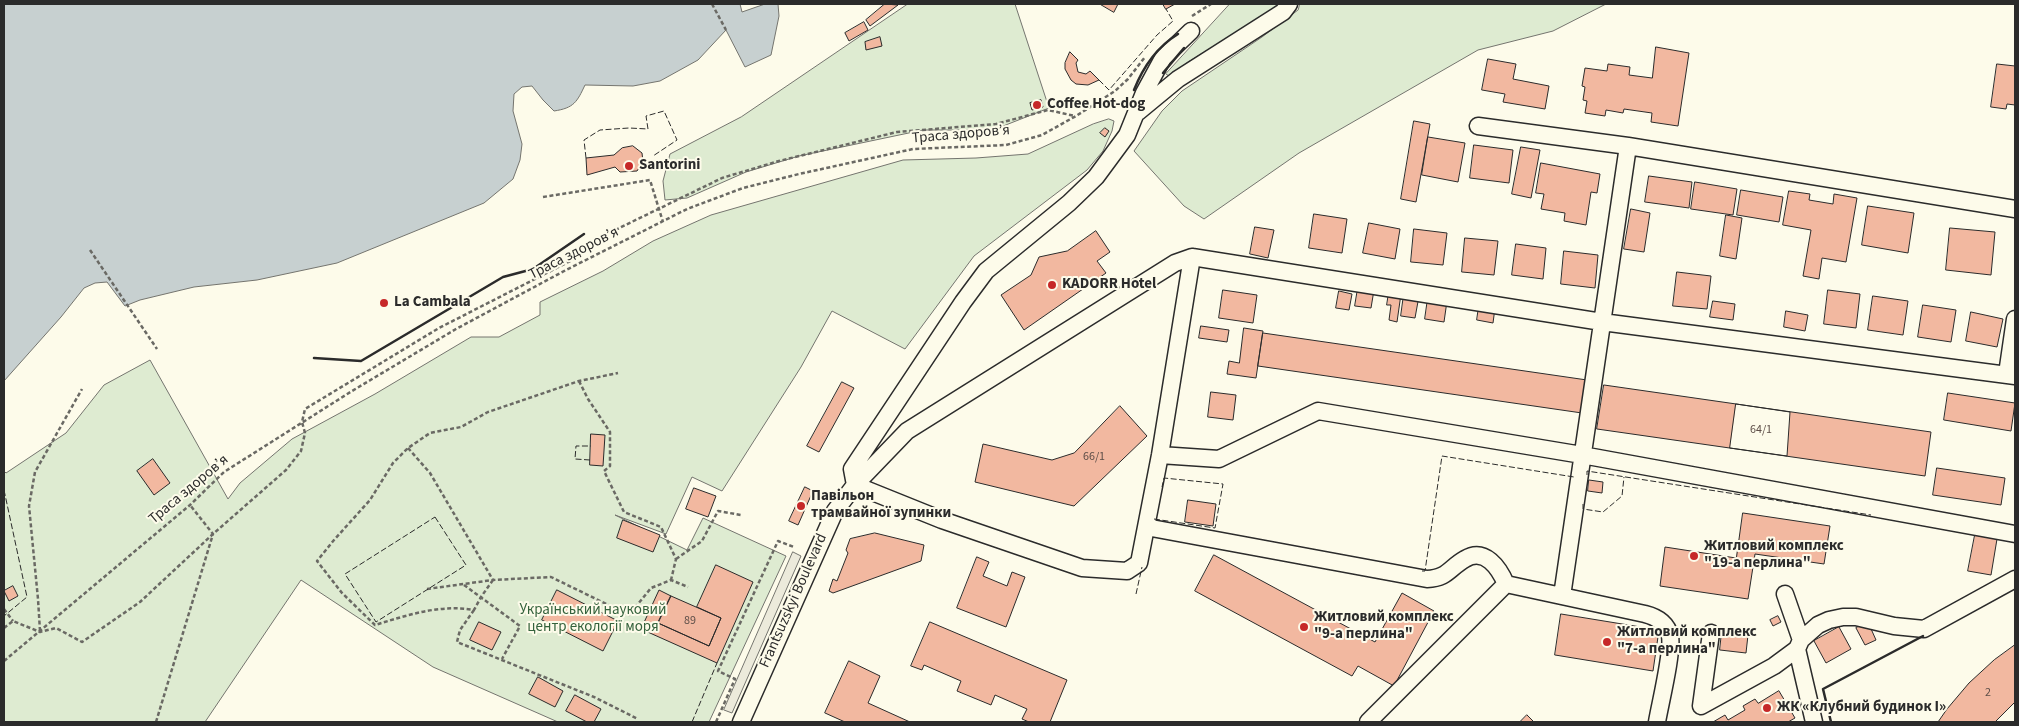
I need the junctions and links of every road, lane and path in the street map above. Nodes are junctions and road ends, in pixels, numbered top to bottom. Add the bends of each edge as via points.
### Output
1 (712, 4) edge
2 (1211, 4) edge
3 (1289, 4) edge
4 (1190, 25) joint
5 (726, 30) dead end
6 (1149, 52) dead end
7 (1136, 113) junction
8 (1076, 116) junction
9 (1478, 126) dead end
10 (1628, 146) junction
11 (543, 198) dead end
12 (658, 208) junction
13 (2015, 209) edge
14 (662, 222) junction
15 (90, 250) dead end
16 (1192, 257) junction
17 (2015, 319) edge
18 (1602, 322) junction
19 (157, 350) dead end
20 (618, 373) dead end
21 (2011, 375) edge
22 (580, 382) junction
23 (82, 389) dead end
24 (302, 422) junction
25 (408, 448) junction
26 (1160, 455) junction
27 (1582, 455) junction
28 (855, 485) junction
29 (190, 504) junction
30 (741, 515) dead end
31 (1146, 527) junction
32 (213, 534) junction
33 (2015, 534) edge
34 (794, 546) dead end
35 (676, 559) junction
36 (493, 580) junction
37 (671, 580) junction
38 (2015, 580) edge
39 (463, 584) junction
40 (1506, 584) junction
41 (688, 587) dead end
42 (428, 589) dead end
43 (1785, 594) dead end
44 (1562, 596) junction
45 (481, 597) junction
46 (4, 609) edge
47 (474, 610) junction
48 (13, 620) junction
49 (4, 628) edge
50 (40, 632) junction
51 (1711, 633) dead end
52 (1799, 644) junction
53 (502, 659) junction
54 (4, 662) edge
55 (638, 719) dead end
56 (1812, 721) edge
57 (156, 722) edge
58 (716, 722) edge
59 (741, 722) edge
60 (1368, 722) edge
61 (1657, 722) edge

1 - 5 path
2 - 4 path
3 - 7 street via 1283,12 1178,79
4 - 7 street via 1163,58
6 - 8 path, Траса здоров’я via 1115,91
7 - 28 street via 1127,135 1096,177 986,271 852,469
8 - 12 path via 1048,110 996,124 898,132 779,160 722,178
8 - 14 path, Траса здоров’я via 1042,135 1006,145 913,149 743,188
9 - 10 street
10 - 13 street
10 - 18 street
11 - 12 path via 650,180
12 - 14 path
12 - 24 path via 607,234 578,257 439,328 305,409
14 - 24 path, Траса здоров’я via 456,329
15 - 19 path
16 - 18 street
16 - 26 street
16 - 28 street, Frantsuzskyi Boulevard via 1175,263 907,431
17 - 21 street
18 - 21 street
18 - 27 street
20 - 22 path
22 - 25 path via 488,412 461,427 430,433
22 - 35 path via 610,432 610,466 604,471 624,512 661,527
23 - 50 path via 36,472 28,506
24 - 29 path, Траса здоров’я via 224,472
24 - 32 path via 305,433 301,451 286,470
25 - 36 path via 430,473
25 - 47 path via 393,463 370,500 317,561 342,593 375,624 424,611 457,607
26 - 27 street via 1219,459 1318,411
26 - 31 street
27 - 33 street
27 - 44 street
28 - 31 street via 942,520 1082,568 1127,571 1139,563
28 - 59 street, Frantsuzskyi Boulevard via 835,511 820,540
29 - 32 path
29 - 50 path, Траса здоров’я
30 - 35 path via 718,511 702,541
31 - 40 street via 1427,579 1446,575 1465,559 1485,557 1494,562
32 - 50 path via 140,602 82,642 56,628
32 - 57 path
34 - 58 path via 778,541 718,671 735,679
35 - 37 path
36 - 37 path via 551,577 629,615 651,588
36 - 39 path
36 - 45 path
37 - 41 path
38 - 52 street via 1924,629 1843,617 1818,625
39 - 42 path
39 - 45 path
40 - 44 street
40 - 60 street
43 - 52 street
44 - 61 street via 1654,616 1667,628 1670,646
45 - 47 path
45 - 53 path via 520,626
46 - 48 path
47 - 53 path via 460,630 457,642
48 - 49 path
48 - 50 path
50 - 54 path, Траса здоров’я
51 - 52 street via 1701,706 1774,666
52 - 56 street
53 - 55 path

